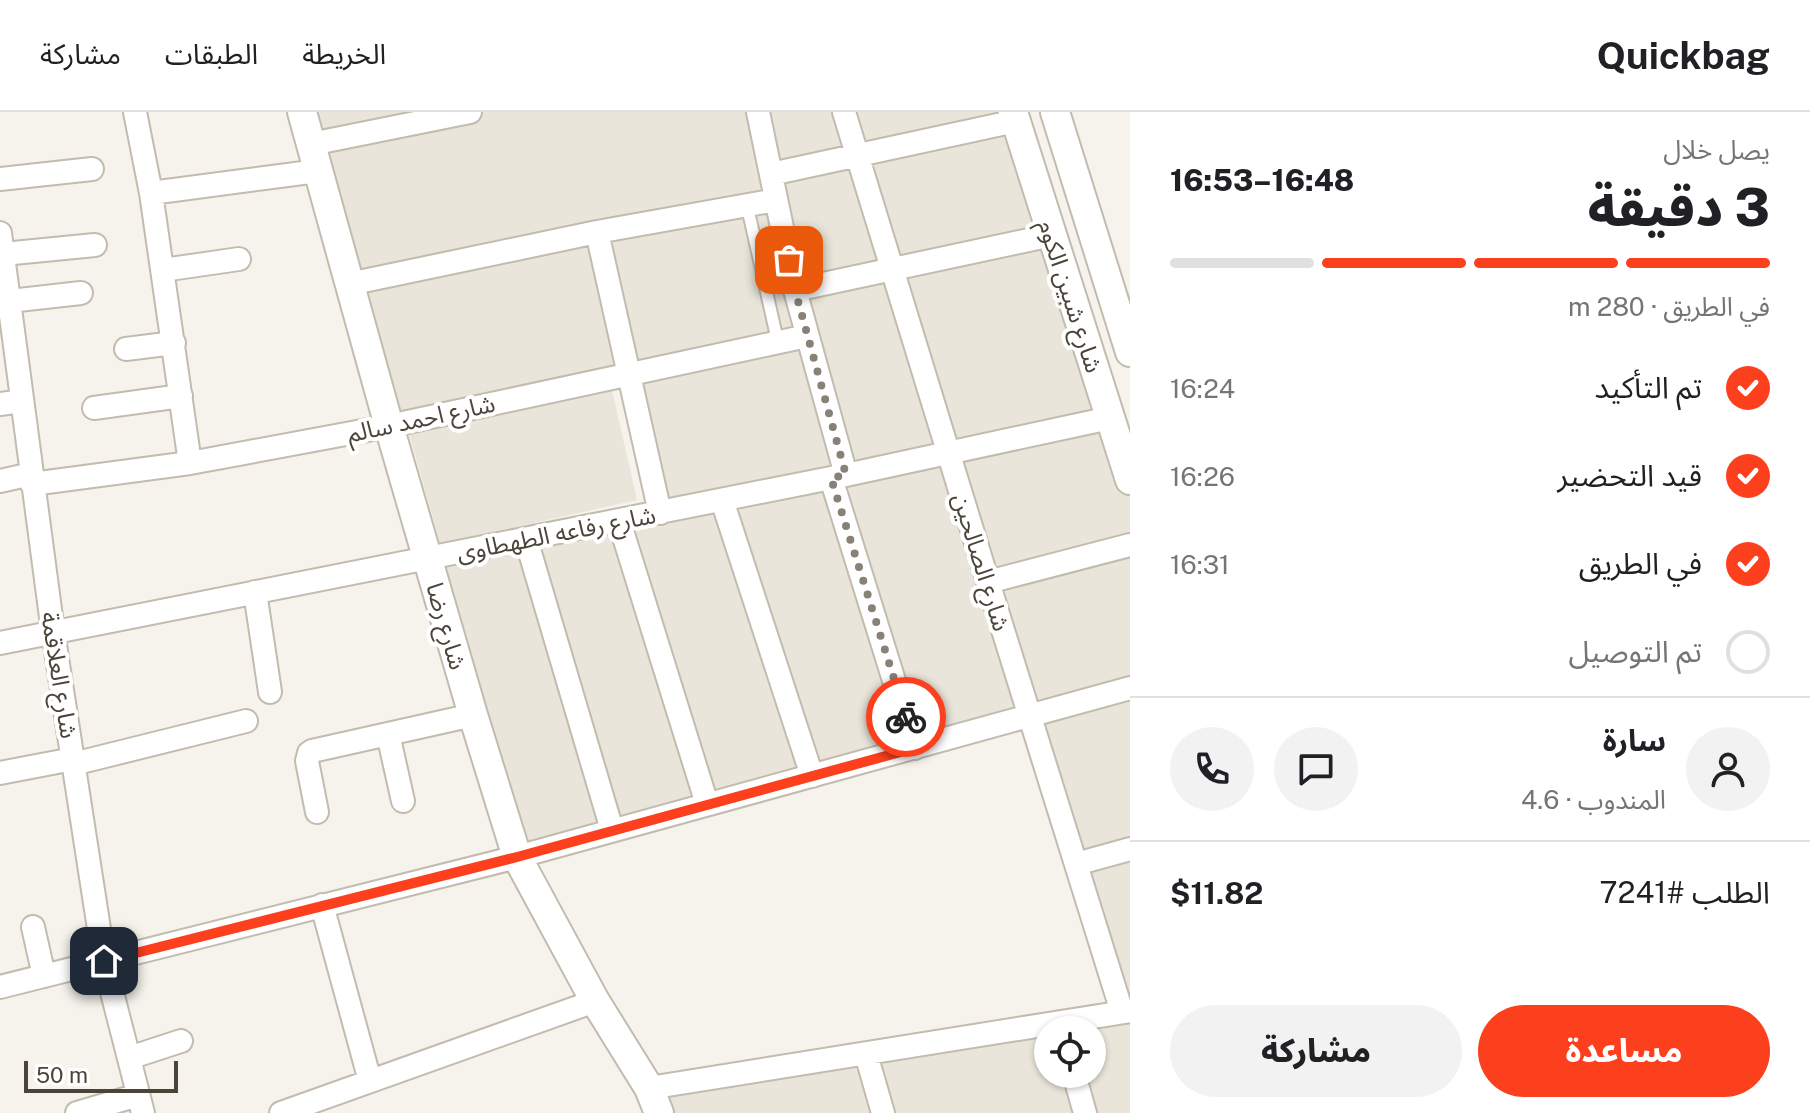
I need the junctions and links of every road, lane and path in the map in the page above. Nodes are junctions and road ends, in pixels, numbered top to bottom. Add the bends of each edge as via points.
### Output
1 (135, 112) edge
2 (302, 112) edge
3 (467, 112) edge
4 (758, 112) edge
5 (844, 112) edge
6 (1055, 112) edge
7 (1014, 117) edge
8 (858, 156) junction
9 (314, 157) junction
10 (92, 169) dead end
11 (771, 174) junction
12 (0, 179) edge
13 (151, 193) junction
14 (776, 200) junction
15 (747, 205) junction
16 (597, 232) junction
17 (1052, 235) junction
18 (1, 243) edge
19 (95, 245) dead end
20 (239, 259) dead end
21 (892, 269) junction
22 (163, 270) junction
23 (349, 284) junction
24 (795, 290) junction
25 (81, 293) dead end
26 (4, 301) edge
27 (807, 336) junction
28 (1128, 339) edge
29 (174, 343) junction
30 (778, 343) junction
31 (126, 349) dead end
32 (8, 363) edge
33 (629, 374) junction
34 (181, 396) junction
35 (11, 402) edge
36 (94, 408) dead end
37 (1110, 418) junction
38 (389, 426) junction
39 (948, 454) junction
40 (190, 463) junction
41 (838, 477) junction
42 (32, 479) junction
43 (1130, 480) edge
44 (0, 481) edge
45 (722, 500) junction
46 (660, 513) junction
47 (619, 521) junction
48 (526, 539) junction
49 (1130, 545) edge
50 (427, 558) junction
51 (988, 582) junction
52 (255, 592) junction
53 (53, 632) junction
54 (0, 643) edge
55 (1130, 688) edge
56 (270, 692) dead end
57 (473, 715) junction
58 (1031, 716) junction
59 (246, 721) dead end
60 (388, 734) junction
61 (915, 748) junction
62 (73, 761) junction
63 (0, 773) edge
64 (812, 776) junction
65 (403, 801) dead end
66 (707, 804) junction
67 (317, 812) dead end
68 (612, 830) junction
69 (1130, 849) edge
70 (517, 857) junction
71 (1076, 864) junction
72 (322, 905) junction
73 (33, 927) dead end
74 (104, 961) junction
75 (44, 976) junction
76 (0, 987) edge
77 (595, 1001) junction
78 (1126, 1012) edge
79 (1106, 1016) edge
80 (1034, 1030) edge
81 (181, 1041) dead end
82 (866, 1054) junction
83 (129, 1058) junction
84 (370, 1081) junction
85 (1078, 1088) edge
86 (654, 1101) edge
87 (140, 1104) edge
88 (77, 1113) edge
89 (281, 1113) edge
90 (883, 1113) edge
91 (1085, 1113) edge

1 - 13 street
2 - 9 street, شارع رضا
3 - 9 street
4 - 11 street
5 - 8 street, شارع الصالحين
6 - 28 street, شارع شبين الكوم
7 - 8 street
7 - 17 street, شارع شبين الكوم
8 - 11 street
8 - 21 street, شارع الصالحين
9 - 13 street
9 - 23 street, شارع رضا
10 - 12 street
11 - 14 street
13 - 22 street
14 - 15 street
14 - 24 street
15 - 16 street
15 - 30 lane
16 - 23 street
16 - 33 street
17 - 21 street
17 - 37 street, شارع شبين الكوم
18 - 19 street
18 - 26 street, شارع العلاقمة
20 - 22 street
21 - 24 street
21 - 39 street, شارع الصالحين
22 - 29 street
23 - 38 street, شارع رضا
24 - 27 street
25 - 26 street
26 - 32 street, شارع العلاقمة
27 - 30 street, شارع احمد سالم
27 - 41 street
29 - 31 street
29 - 34 street
30 - 33 street, شارع احمد سالم
32 - 35 street, شارع العلاقمة
33 - 38 street, شارع احمد سالم
33 - 46 street
34 - 36 street
34 - 40 street
35 - 42 street, شارع العلاقمة
37 - 39 street, شارع رفاعه الطهطاوى
37 - 43 street, شارع شبين الكوم
38 - 40 street, شارع احمد سالم
38 - 50 street, شارع رضا
39 - 41 street, شارع رفاعه الطهطاوى
39 - 51 street, شارع الصالحين
40 - 42 street, شارع احمد سالم
41 - 45 street, شارع رفاعه الطهطاوى
41 - 61 street
42 - 44 street, شارع احمد سالم
42 - 53 street, شارع العلاقمة
45 - 46 street, شارع رفاعه الطهطاوى
45 - 64 street
46 - 47 street, شارع رفاعه الطهطاوى
47 - 48 street, شارع رفاعه الطهطاوى
47 - 66 street
48 - 50 street, شارع رفاعه الطهطاوى
48 - 68 street
49 - 51 street
50 - 52 street, شارع رفاعه الطهطاوى
50 - 57 street, شارع رضا
51 - 58 street, شارع الصالحين
52 - 53 street, شارع رفاعه الطهطاوى
52 - 56 street
53 - 54 street, شارع رفاعه الطهطاوى
53 - 62 street, شارع العلاقمة
55 - 58 street
57 - 60 street
57 - 70 street, شارع رضا
58 - 61 street
58 - 71 street, شارع الصالحين
59 - 62 street
60 - 65 street
60 - 67 street via 309,753
61 - 64 street
62 - 63 street
62 - 74 street, شارع العلاقمة
64 - 66 street
66 - 68 street
68 - 70 street
69 - 71 street
70 - 72 street
70 - 77 street, شارع رضا
71 - 78 street, شارع الصالحين
72 - 74 street
72 - 84 street
73 - 75 street
74 - 75 street
74 - 83 street, شارع العلاقمة
75 - 76 street
77 - 84 street
77 - 86 street, شارع رضا
78 - 79 street
80 - 82 street
81 - 83 street
82 - 86 street
82 - 90 street
83 - 87 street, شارع العلاقمة
84 - 89 street
85 - 91 street
87 - 88 street

